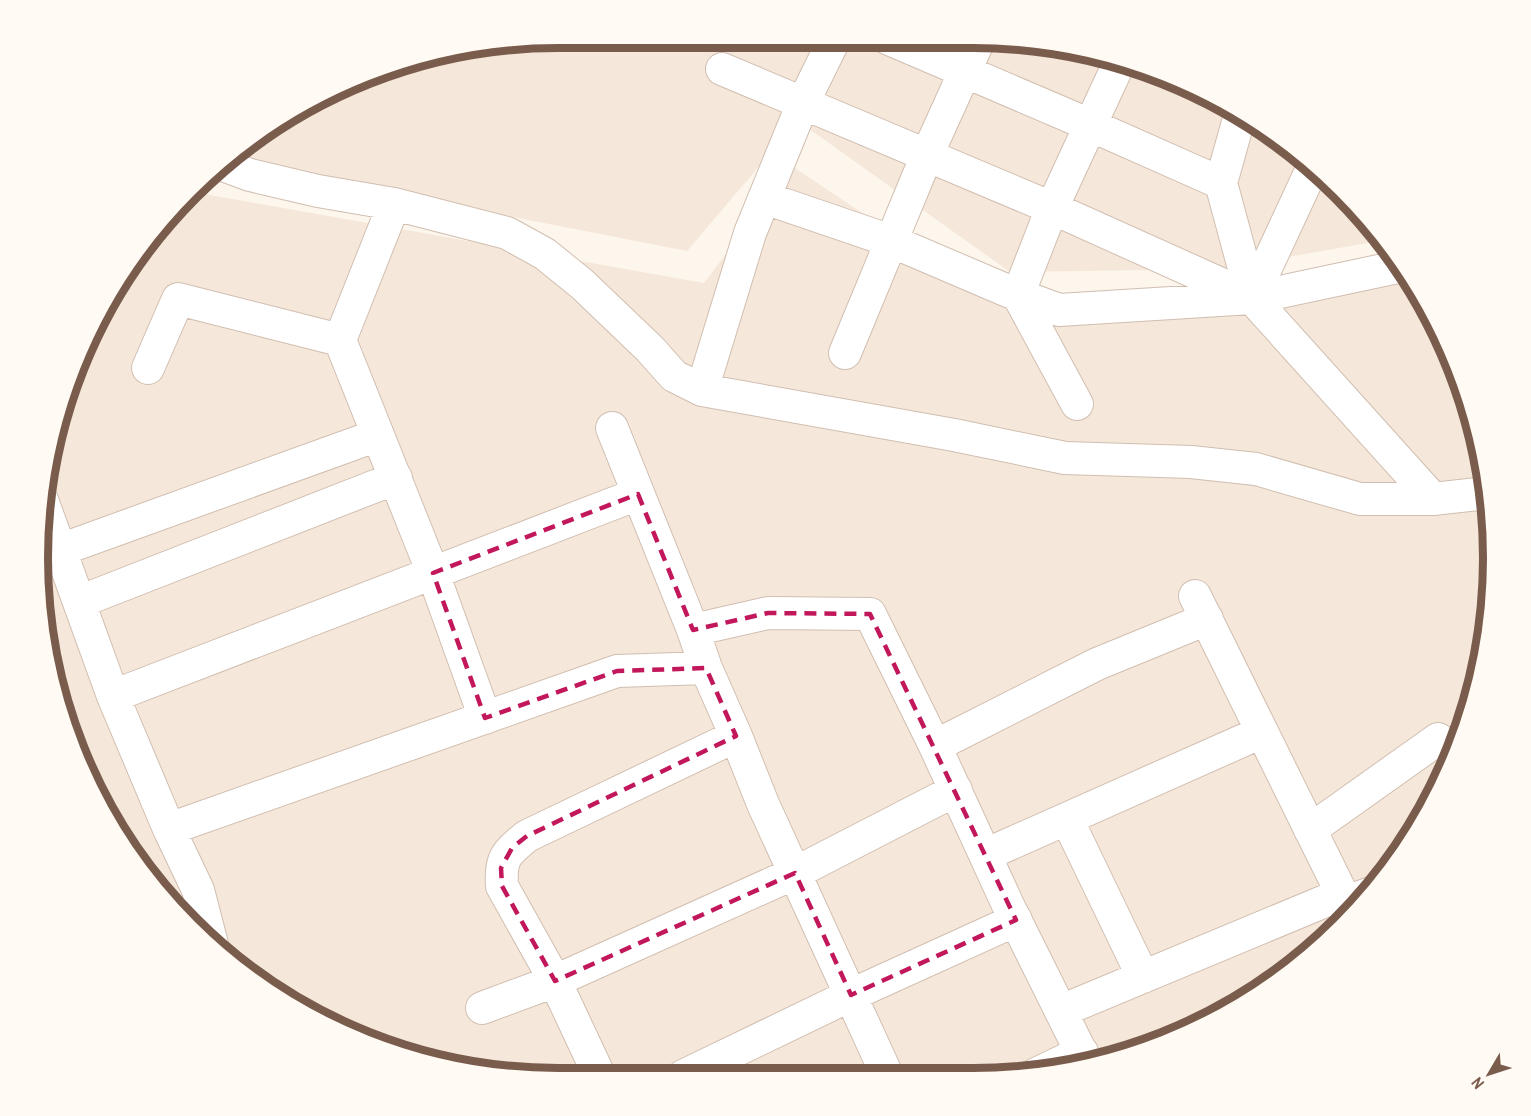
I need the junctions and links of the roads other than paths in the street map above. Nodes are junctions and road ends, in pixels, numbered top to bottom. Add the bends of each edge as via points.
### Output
1 (830, 48) edge
2 (911, 48) edge
3 (976, 48) edge
4 (722, 69) dead end
5 (1116, 69) edge
6 (966, 71) junction
7 (803, 103) junction
8 (1238, 122) edge
9 (1090, 124) junction
10 (927, 155) junction
11 (231, 168) edge
12 (1309, 175) edge
13 (1221, 183) junction
14 (765, 198) junction
15 (394, 204) junction
16 (1052, 208) junction
17 (891, 241) junction
18 (1392, 268) edge
19 (1018, 295) junction
20 (1252, 298) junction
21 (340, 340) junction
22 (845, 353) dead end
23 (148, 368) dead end
24 (702, 390) junction
25 (1077, 404) dead end
26 (612, 428) dead end
27 (378, 435) junction
28 (396, 478) junction
29 (638, 494) junction
30 (1479, 494) edge
31 (1433, 499) junction
32 (49, 525) edge
33 (433, 573) junction
34 (79, 602) junction
35 (693, 630) junction
36 (706, 668) junction
37 (113, 696) junction
38 (485, 718) junction
39 (1262, 732) junction
40 (736, 736) junction
41 (1438, 739) dead end
42 (935, 746) junction
43 (956, 790) junction
44 (1067, 819) junction
45 (169, 829) junction
46 (1310, 830) junction
47 (985, 855) junction
48 (795, 873) junction
49 (1356, 893) edge
50 (1016, 920) junction
51 (208, 929) edge
52 (1143, 977) junction
53 (555, 981) junction
54 (851, 995) junction
55 (482, 1008) dead end
56 (1061, 1011) junction
57 (1083, 1056) edge
58 (596, 1068) edge
59 (700, 1068) edge
60 (884, 1068) edge

1 - 7 street
2 - 6 street
3 - 6 street
4 - 7 street
5 - 9 street
6 - 9 street
6 - 10 street
7 - 10 street
7 - 14 street
8 - 13 street
9 - 13 street
9 - 16 street
10 - 16 street
10 - 17 street
11 - 15 street via 318,191
12 - 20 street
13 - 20 street
14 - 17 street
14 - 24 street via 750,233
15 - 21 street
15 - 24 street via 507,232 545,254 608,308 674,376
16 - 19 street
16 - 20 street
17 - 19 street
17 - 22 street
18 - 20 street
19 - 20 street via 1059,310
19 - 25 street
20 - 31 street
21 - 23 street via 178,299
21 - 27 street
24 - 31 street via 1065,458 1191,462 1256,470 1360,499
26 - 29 street
27 - 28 street
27 - 32 street
28 - 33 street
28 - 34 street
29 - 33 street
29 - 35 street
30 - 31 street
32 - 34 street
33 - 37 street
33 - 38 street
34 - 37 street
35 - 36 street
35 - 42 street via 768,613 870,614
36 - 38 street via 617,671
36 - 40 street
37 - 45 street
38 - 45 street
39 - 42 street via 1201,607
39 - 44 street
39 - 46 street
40 - 48 street
40 - 53 street via 527,836 512,848 501,868 502,886
41 - 46 street
42 - 43 street
43 - 47 street
43 - 48 street
44 - 47 street
44 - 52 street
45 - 51 street via 198,890
46 - 49 street
47 - 50 street
48 - 53 street
48 - 54 street
49 - 52 street
50 - 54 street
50 - 56 street
52 - 56 street
53 - 55 street
53 - 58 street
54 - 59 street
54 - 60 street
56 - 57 street

